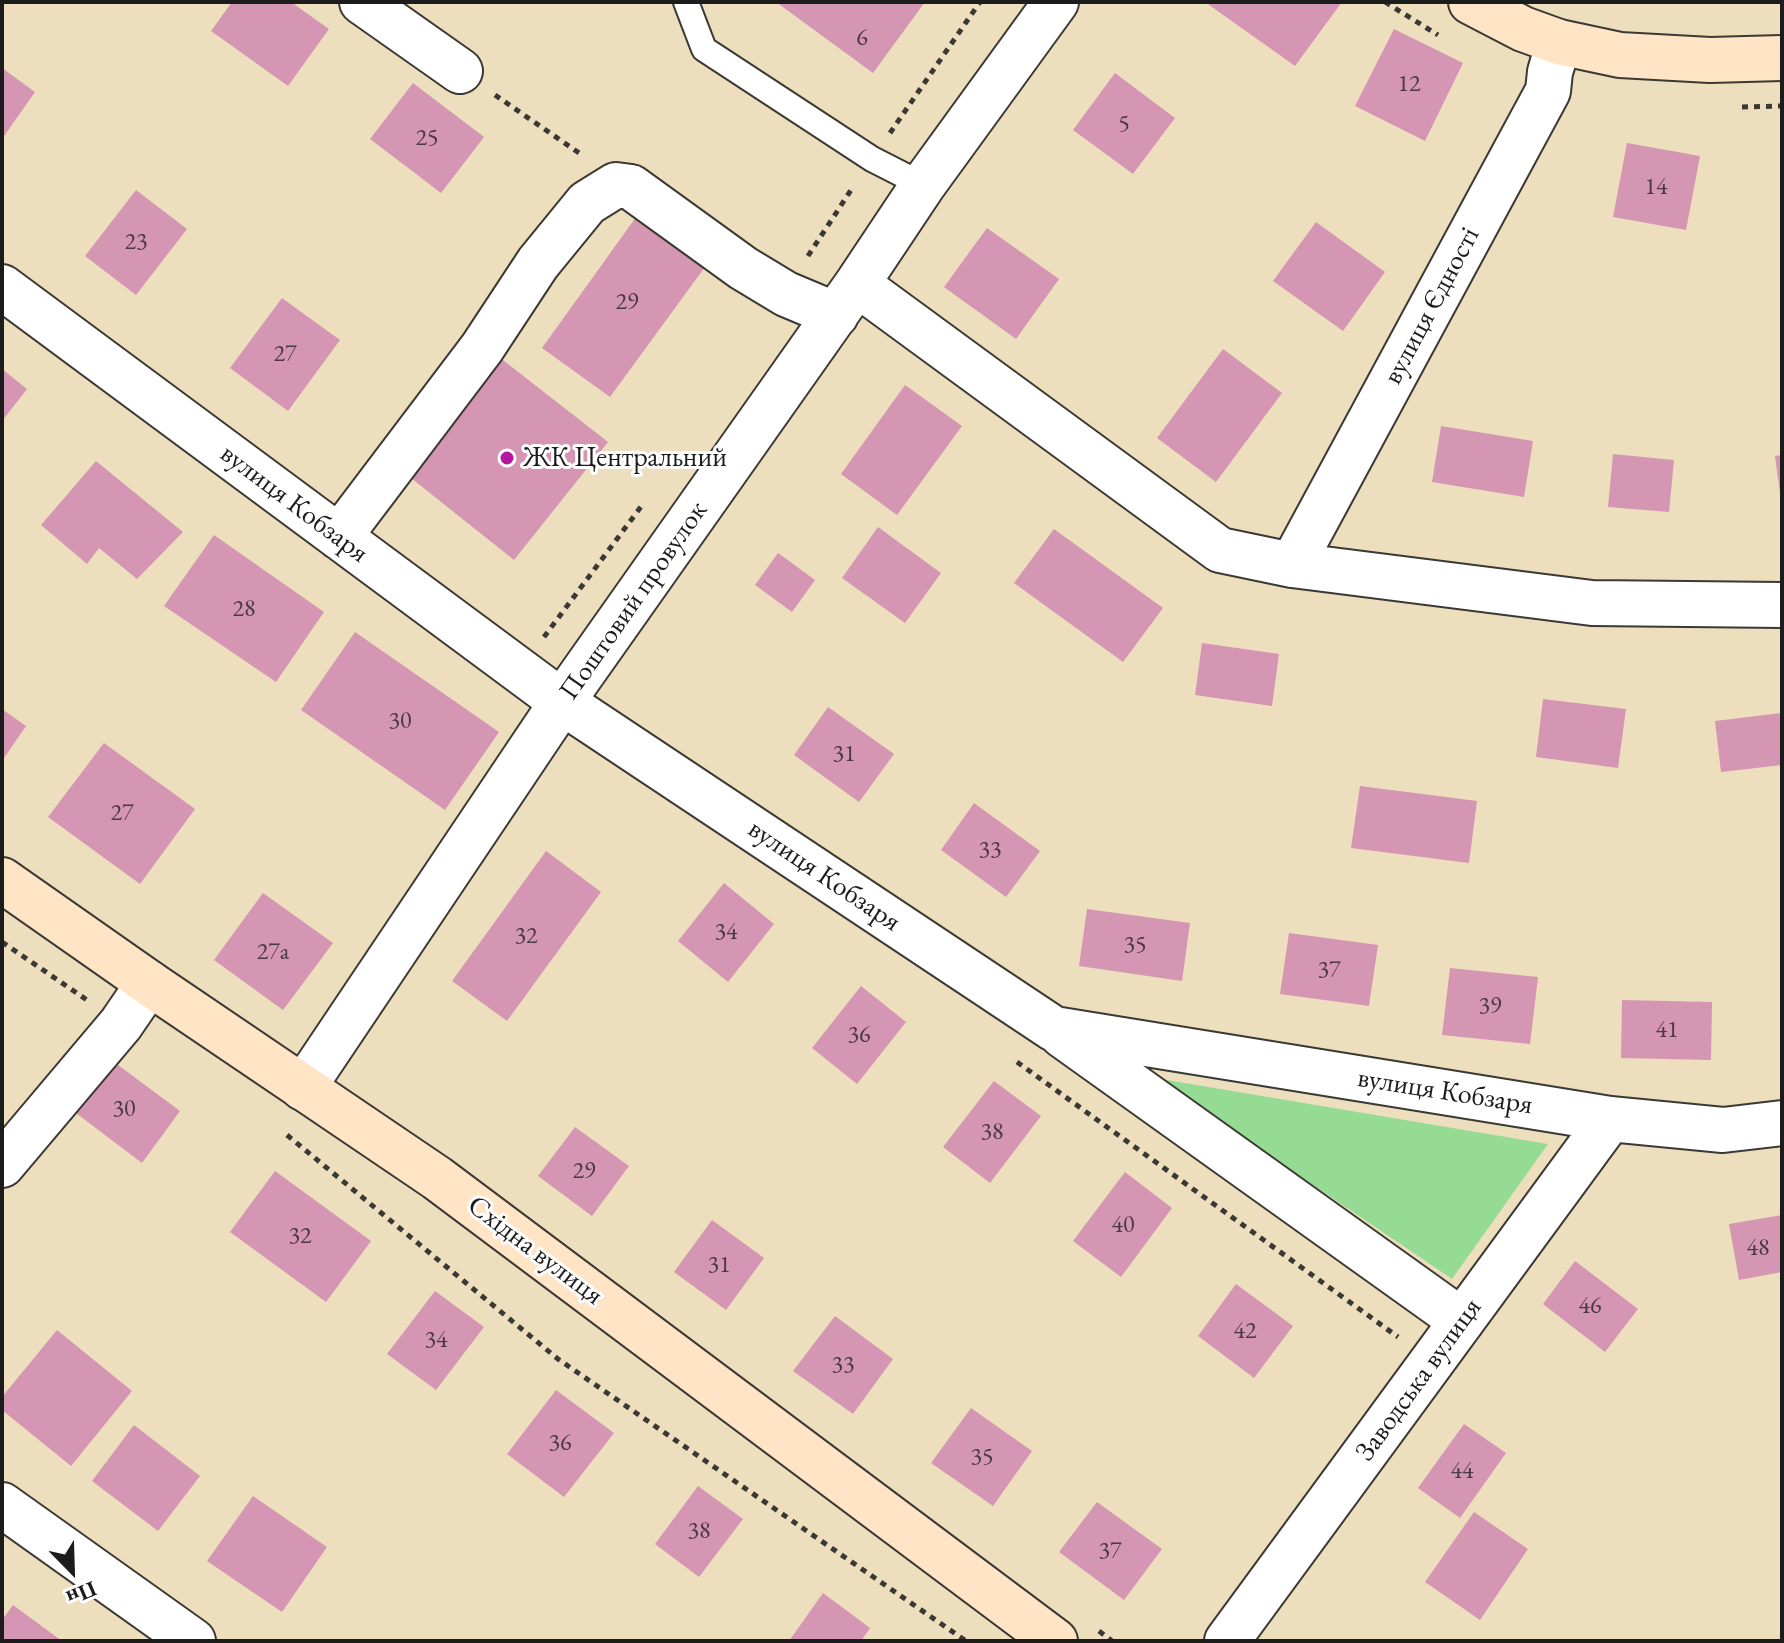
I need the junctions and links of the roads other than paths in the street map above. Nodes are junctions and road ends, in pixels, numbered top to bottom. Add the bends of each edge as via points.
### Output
1 (362, 2) edge
2 (686, 2) edge
3 (1056, 2) edge
4 (1471, 2) edge
5 (1559, 42) junction
6 (1782, 58) edge
7 (460, 71) road end
8 (923, 185) junction
9 (2, 287) edge
10 (846, 300) junction
11 (339, 537) junction
12 (1292, 565) junction
13 (1782, 605) edge
14 (574, 685) junction
15 (2, 880) edge
16 (149, 983) junction
17 (1054, 1029) junction
18 (303, 1088) junction
19 (1610, 1119) junction
20 (1782, 1123) edge
21 (2, 1165) edge
22 (1462, 1321) junction
23 (2, 1505) edge
24 (193, 1641) edge
25 (1055, 1641) edge
26 (1227, 1641) edge

1 - 7 street
2 - 8 lane via 704,49 872,159
3 - 8 street, Поштовий провулок
4 - 5 street
5 - 6 street via 1661,59
5 - 12 street, вулиця Єдності via 1548,91
8 - 10 street, Поштовий провулок
9 - 11 street, вулиця Кобзаря
10 - 11 street via 786,294 631,187 616,185 587,203 538,263 482,348
10 - 12 street via 1220,550
10 - 14 street, Поштовий провулок
11 - 14 street, вулиця Кобзаря
12 - 13 street via 1592,603
14 - 17 street, вулиця Кобзаря
14 - 18 street, Поштовий провулок
15 - 16 street, Східна вулиця
16 - 18 street, Східна вулиця
16 - 21 street
17 - 19 street, вулиця Кобзаря
17 - 22 street
18 - 25 street, Східна вулиця via 437,1178
19 - 20 street, вулиця Кобзаря via 1723,1130
19 - 22 street, Заводська вулиця
22 - 26 street, Заводська вулиця
23 - 24 street

